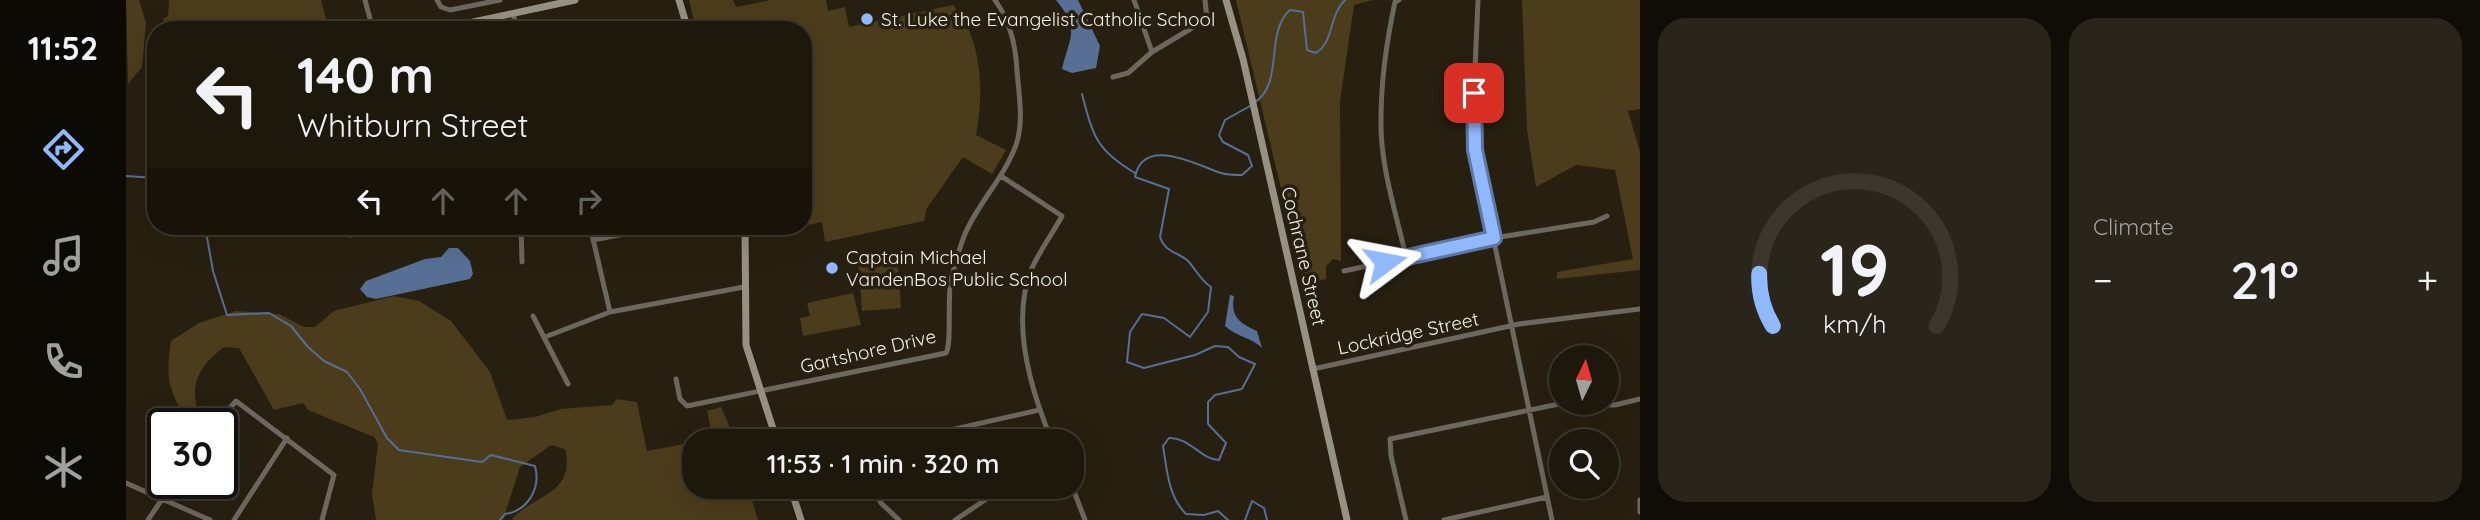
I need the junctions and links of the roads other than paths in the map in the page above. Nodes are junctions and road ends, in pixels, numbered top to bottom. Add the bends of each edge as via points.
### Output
1 (365, 0) edge
2 (437, 0) edge
3 (500, 0) edge
4 (575, 0) edge
5 (679, 0) edge
6 (996, 0) edge
7 (1134, 0) edge
8 (1205, 0) edge
9 (1226, 0) edge
10 (1399, 0) edge
11 (1478, 0) edge
12 (513, 13) junction
13 (371, 21) edge
14 (476, 21) edge
15 (515, 21) edge
16 (685, 21) edge
17 (1152, 52) junction
18 (1114, 77) dead end
19 (1001, 176) junction
20 (1607, 216) dead end
21 (521, 235) edge
22 (592, 235) edge
23 (619, 235) edge
24 (745, 235) edge
25 (1494, 238) junction
26 (593, 240) junction
27 (1406, 257) junction
28 (522, 262) dead end
29 (1344, 271) dead end
30 (744, 287) junction
31 (1640, 309) edge
32 (610, 312) junction
33 (533, 316) dead end
34 (1510, 327) junction
35 (545, 337) junction
36 (1313, 369) junction
37 (676, 379) dead end
38 (568, 384) dead end
39 (761, 391) junction
40 (1640, 399) edge
41 (230, 408) edge
42 (1039, 410) junction
43 (1530, 411) junction
44 (773, 429) edge
45 (955, 429) edge
46 (1047, 429) edge
47 (288, 438) junction
48 (126, 483) edge
49 (147, 493) edge
50 (1547, 497) junction
51 (161, 499) joint
52 (794, 499) edge
53 (879, 499) edge
54 (986, 499) edge
55 (1077, 499) edge
56 (1640, 500) edge
57 (1640, 512) edge
58 (148, 520) edge
59 (210, 520) edge
60 (234, 520) edge
61 (322, 520) edge
62 (801, 520) edge
63 (899, 520) edge
64 (955, 520) edge
65 (1085, 520) edge
66 (1347, 520) edge
67 (1406, 520) edge
68 (1444, 520) edge
69 (1552, 520) edge

1 - 13 street
2 - 3 street via 441,8 450,10
4 - 12 street
5 - 16 street
6 - 19 street, Gartshore Drive via 1011,29 1020,120 1016,145
7 - 17 street
8 - 17 street via 1207,19 1202,25
9 - 36 street, Cochrane Street
10 - 27 street via 1391,20 1381,119
11 - 25 street via 1475,150
12 - 14 street
12 - 15 street
17 - 18 street via 1128,73
19 - 39 street, Gartshore Drive via 966,232 947,307 950,347 946,353
19 - 42 street via 1062,216 1032,268 1023,318
20 - 25 street
21 - 28 street
22 - 26 street
23 - 26 street
24 - 30 street
25 - 27 street
25 - 34 street
26 - 32 street
27 - 29 street
30 - 32 street
30 - 39 street via 746,345
31 - 34 street, Lockridge Street
32 - 35 street
33 - 35 street
34 - 36 street, Lockridge Street
34 - 43 street
35 - 38 street
36 - 66 street, Cochrane Street
37 - 39 street via 680,399 687,406
39 - 44 street
40 - 43 street via 1615,405 1559,404
41 - 47 street via 236,401
42 - 45 street
42 - 46 street
43 - 50 street
43 - 67 street via 1390,439
47 - 60 street
47 - 61 street via 334,475
48 - 49 street
50 - 68 street
50 - 69 street
51 - 58 street
51 - 59 street
52 - 62 street
53 - 63 street
54 - 64 street
55 - 65 street
56 - 57 street

